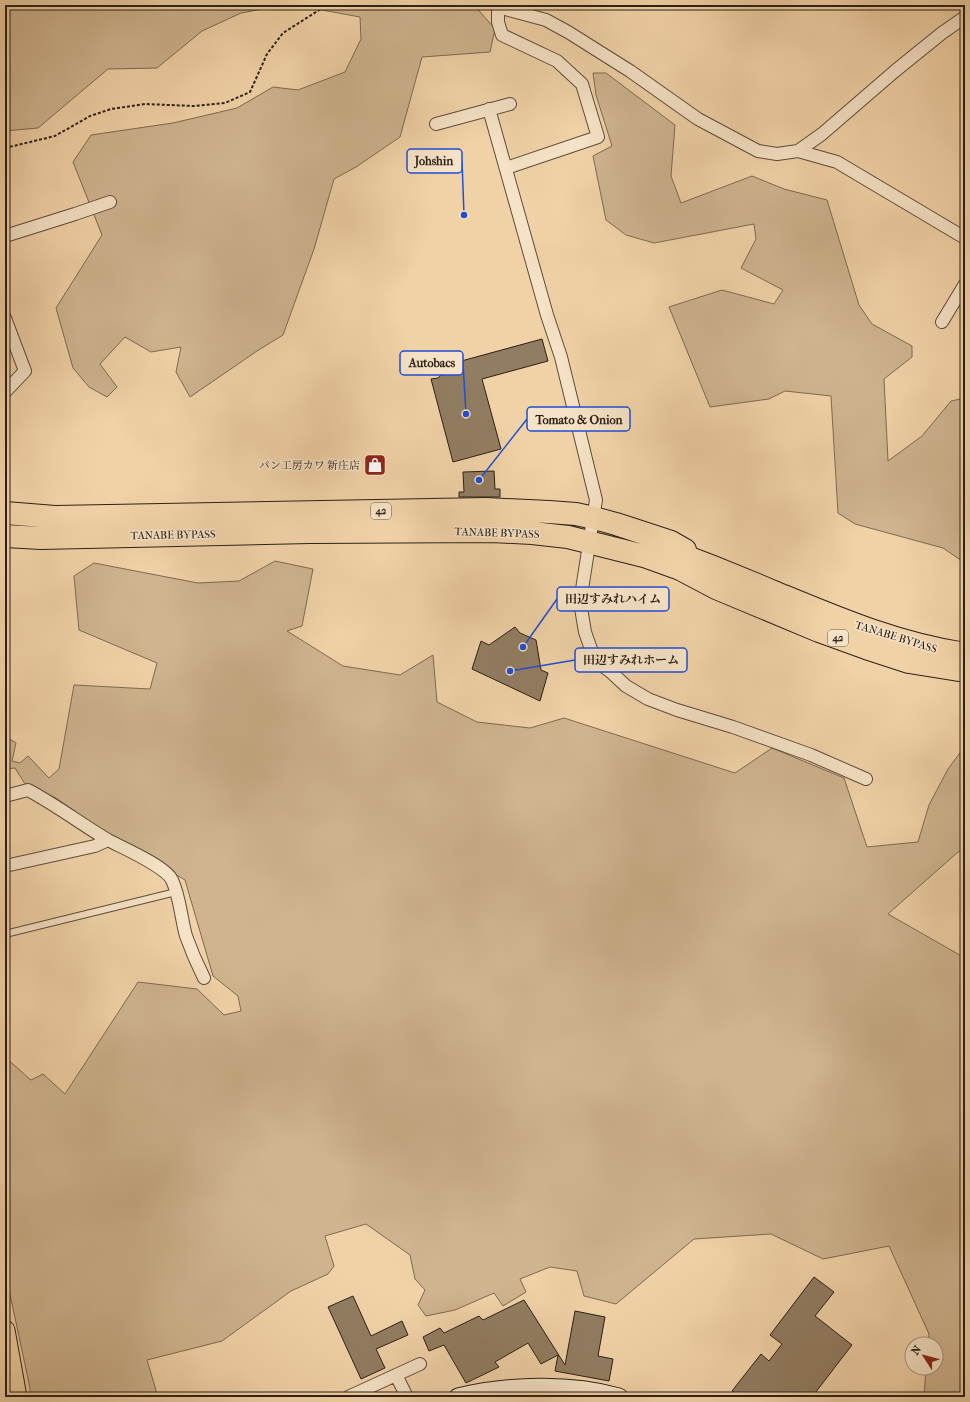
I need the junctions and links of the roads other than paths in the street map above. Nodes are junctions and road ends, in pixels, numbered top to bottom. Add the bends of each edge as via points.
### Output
1 (496, 6) edge
2 (965, 17) edge
3 (510, 104) dead end
4 (489, 109) junction
5 (436, 124) dead end
6 (798, 151) junction
7 (506, 168) junction
8 (110, 202) dead end
9 (5, 236) edge
10 (965, 238) edge
11 (965, 284) edge
12 (5, 318) edge
13 (942, 322) dead end
14 (5, 392) edge
15 (5, 513) edge
16 (5, 524) edge
17 (309, 529) junction
18 (591, 535) junction
19 (5, 536) edge
20 (5, 550) edge
21 (965, 654) edge
22 (965, 671) edge
23 (866, 779) dead end
24 (5, 796) edge
25 (108, 840) junction
26 (5, 866) edge
27 (176, 892) junction
28 (5, 934) edge
29 (204, 978) dead end
30 (5, 1330) edge
31 (420, 1364) dead end
32 (396, 1375) junction
33 (16, 1388) edge
34 (551, 1392) edge
35 (609, 1396) edge
36 (348, 1397) edge
37 (407, 1397) edge
38 (458, 1397) edge

1 - 6 street via 546,20 568,32 630,71 698,119 758,150 777,154
1 - 7 street via 502,34 557,61 582,84 598,137
2 - 6 street
3 - 4 street
4 - 5 street
4 - 7 street
6 - 10 street via 837,162
7 - 18 street via 563,364 596,500
8 - 9 street
11 - 13 street
12 - 14 street via 25,371
15 - 18 highway, 42 via 55,517 486,509 576,514
16 - 17 highway, TANABE BYPASS / 42 via 50,528
17 - 18 highway, TANABE BYPASS / 42 via 492,531 568,537
17 - 19 highway, TANABE BYPASS / 42 via 41,538
18 - 20 highway, 42 via 567,547 445,542
18 - 21 highway, TANABE BYPASS / 42 via 616,524 671,542 744,579 880,634 926,648
18 - 22 highway, TANABE BYPASS / 42 via 680,569 716,588 819,631 909,662
18 - 23 street via 580,602 585,632 592,652 600,664 626,686 648,699 811,755
24 - 25 street via 28,790
25 - 26 street via 95,846
25 - 27 street via 157,866 171,878
27 - 28 lane
27 - 29 street via 186,936
30 - 33 main road
31 - 32 street
32 - 36 street
32 - 37 street
34 - 35 street via 577,1389
34 - 38 street via 514,1388

